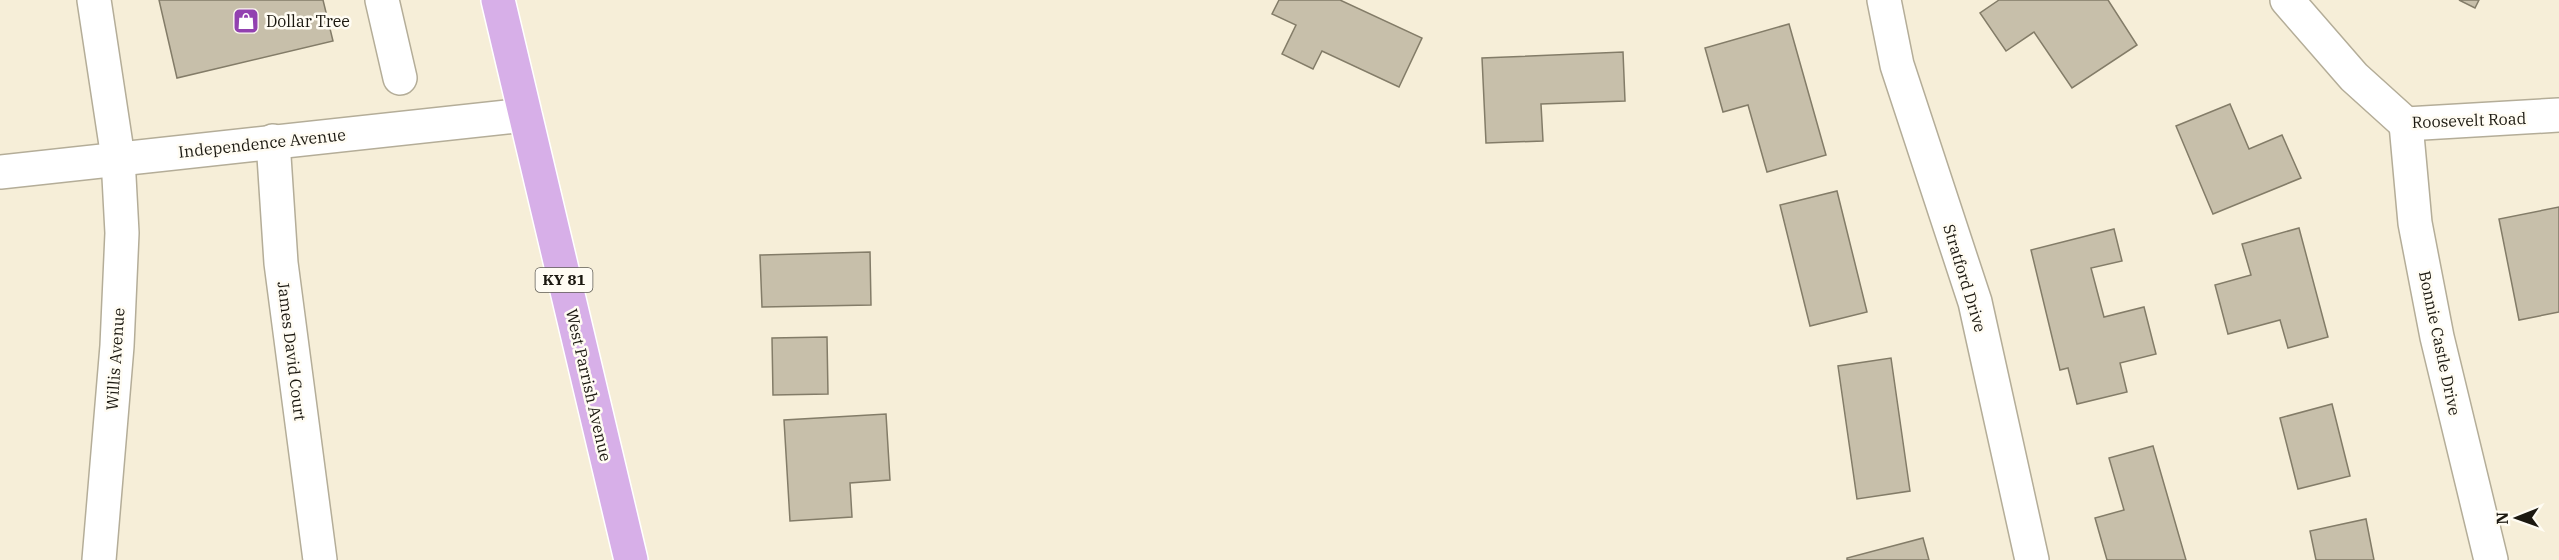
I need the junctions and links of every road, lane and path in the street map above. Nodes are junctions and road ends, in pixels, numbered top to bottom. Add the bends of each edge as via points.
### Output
1 (94, 0) edge
2 (382, 0) edge
3 (498, 0) edge
4 (1884, 0) edge
5 (2287, 0) edge
6 (400, 78) dead end
7 (525, 115) junction
8 (2559, 115) edge
9 (2406, 124) junction
10 (273, 141) junction
11 (118, 158) junction
12 (0, 172) edge
13 (99, 560) edge
14 (320, 560) edge
15 (631, 560) edge
16 (2032, 560) edge
17 (2491, 560) edge

1 - 11 street, Willis Avenue
2 - 6 street
3 - 7 main road, West Parrish Avenue / KY 81
4 - 16 street, Stratford Drive via 1897,65 1974,302
5 - 9 street, Roosevelt Road via 2354,77
7 - 10 street, Independence Avenue
7 - 15 main road, West Parrish Avenue / KY 81
8 - 9 street, Roosevelt Road
9 - 17 street, Bonnie Castle Drive via 2415,223 2437,337
10 - 11 street, Independence Avenue
10 - 14 street, James David Court via 281,263
11 - 12 street, Independence Avenue
11 - 13 street, Willis Avenue via 122,232 117,346

